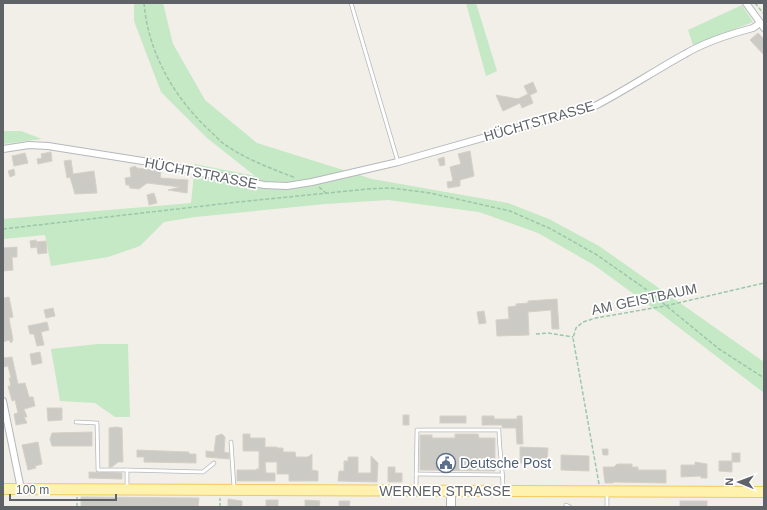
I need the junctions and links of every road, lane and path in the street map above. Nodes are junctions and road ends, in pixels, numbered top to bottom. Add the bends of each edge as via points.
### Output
1 (144, 3) edge
2 (351, 3) edge
3 (746, 3) edge
4 (756, 3) edge
5 (764, 14) edge
6 (762, 25) edge
7 (3, 149) edge
8 (398, 162) junction
9 (312, 182) junction
10 (327, 194) junction
11 (3, 229) edge
12 (764, 284) edge
13 (665, 306) junction
14 (536, 334) dead end
15 (573, 336) junction
16 (764, 378) edge
17 (3, 401) edge
18 (76, 422) dead end
19 (230, 442) dead end
20 (214, 463) dead end
21 (127, 470) junction
22 (416, 474) junction
23 (503, 475) junction
24 (3, 489) edge
25 (21, 489) junction
26 (127, 490) junction
27 (235, 490) junction
28 (416, 490) junction
29 (451, 490) junction
30 (503, 491) junction
31 (604, 491) junction
32 (764, 492) edge
33 (451, 507) edge
34 (607, 507) edge

1 - 9 path via 146,20 164,72 173,89 195,116 226,145 257,162
2 - 8 lane
3 - 6 street
4 - 5 path
6 - 8 street, HÜCHTSTRASSE via 685,54 595,106
7 - 9 street, HÜCHTSTRASSE via 29,145 48,146 149,162 264,185 287,186
8 - 9 street, HÜCHTSTRASSE
9 - 10 path
10 - 11 path
10 - 13 path via 368,189 409,190 510,211 551,229 596,254
12 - 13 path, AM GEISTBAUM
13 - 15 path, AM GEISTBAUM via 583,322 576,328
13 - 16 path via 719,349
14 - 15 path
15 - 31 path
17 - 25 street
18 - 21 lane via 98,423 98,470
19 - 27 lane
20 - 21 lane via 203,472
21 - 26 lane
22 - 23 lane
22 - 23 lane via 417,430 499,430 499,455
22 - 28 lane
23 - 30 lane
24 - 25 main road, WERNER STRASSE
25 - 26 main road, WERNER STRASSE
26 - 27 main road, WERNER STRASSE
27 - 28 main road, WERNER STRASSE
28 - 29 main road, WERNER STRASSE
29 - 30 main road, WERNER STRASSE
29 - 33 street
30 - 31 main road, WERNER STRASSE
31 - 32 main road, WERNER STRASSE
31 - 34 lane

